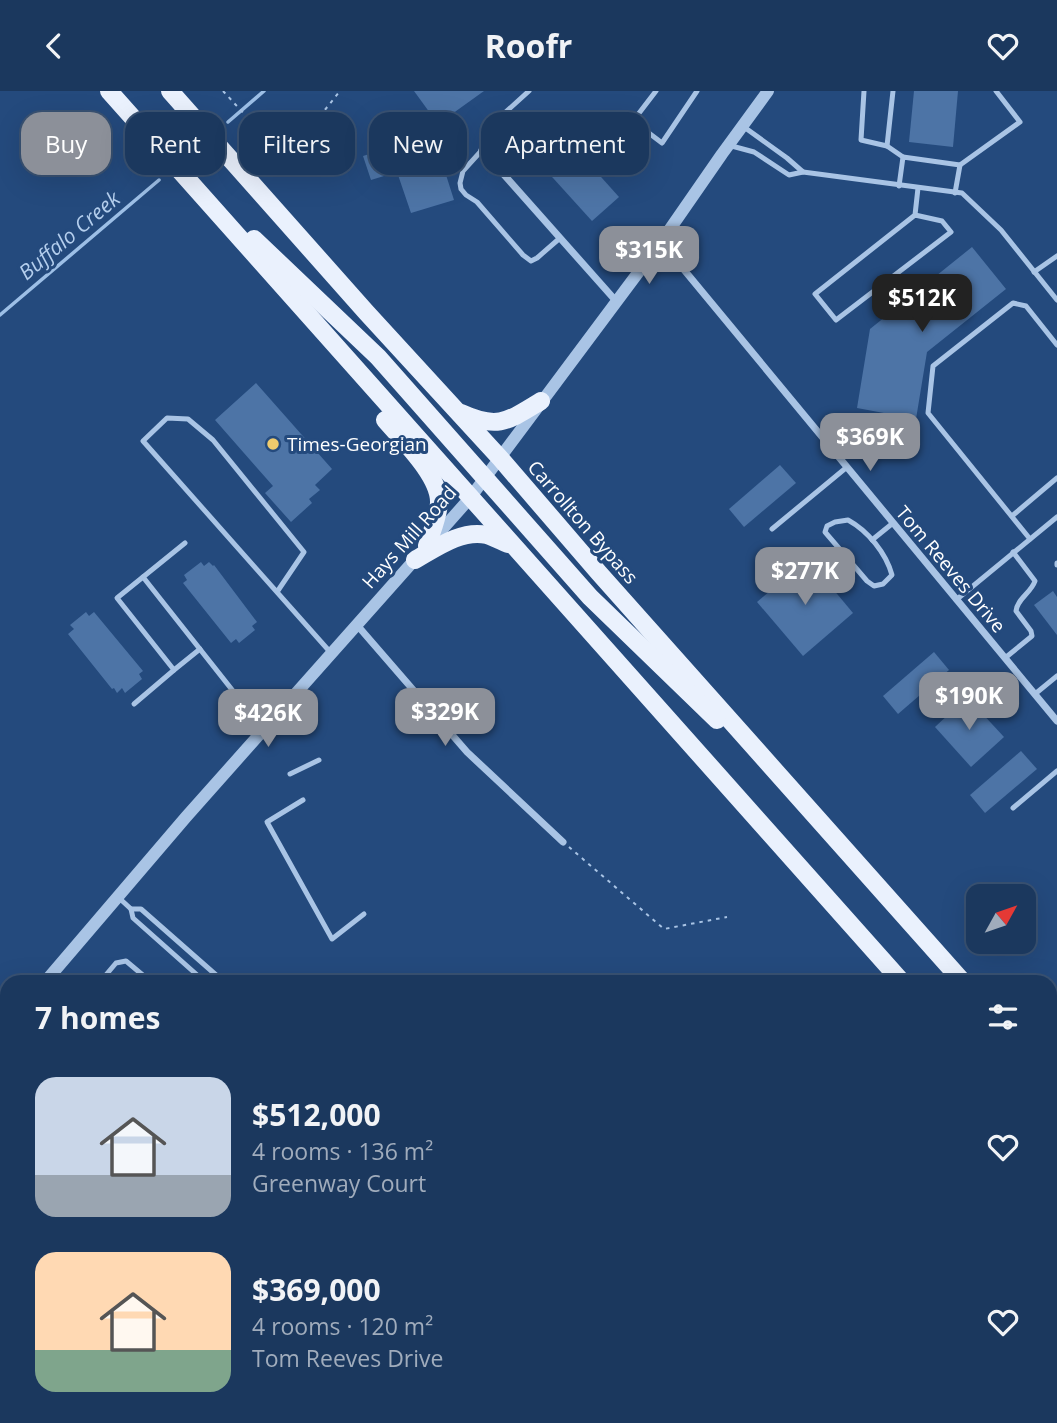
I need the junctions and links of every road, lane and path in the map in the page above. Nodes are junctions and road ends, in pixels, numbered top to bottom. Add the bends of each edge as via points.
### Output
1 (109, 91) edge
2 (170, 91) edge
3 (223, 91) edge
4 (341, 91) edge
5 (529, 91) edge
6 (656, 91) edge
7 (697, 91) edge
8 (768, 91) edge
9 (864, 91) edge
10 (893, 91) edge
11 (996, 91) edge
12 (505, 112) edge
13 (742, 126) junction
14 (728, 145) junction
15 (887, 146) junction
16 (481, 151) edge
17 (903, 157) junction
18 (960, 165) junction
19 (803, 172) junction
20 (504, 175) edge
21 (899, 185) junction
22 (196, 188) junction
23 (918, 188) junction
24 (955, 193) junction
25 (915, 215) junction
26 (560, 238) junction
27 (661, 242) junction
28 (1057, 255) edge
29 (1034, 272) junction
30 (1057, 300) edge
31 (616, 301) junction
32 (329, 340) junction
33 (1057, 345) edge
34 (541, 401) junction
35 (457, 412) junction
36 (880, 426) dead end
37 (826, 443) junction
38 (499, 458) junction
39 (847, 467) junction
40 (1057, 478) edge
41 (484, 479) junction
42 (470, 498) junction
43 (1012, 516) junction
44 (1057, 517) edge
45 (893, 523) junction
46 (772, 529) dead end
47 (1030, 539) junction
48 (872, 540) junction
49 (185, 543) dead end
50 (516, 548) junction
51 (1013, 552) junction
52 (421, 553) junction
53 (143, 577) junction
54 (277, 592) junction
55 (956, 600) junction
56 (357, 625) junction
57 (200, 649) junction
58 (331, 653) junction
59 (1005, 658) junction
60 (174, 670) junction
61 (1056, 677) edge
62 (1035, 694) junction
63 (134, 704) dead end
64 (1057, 721) edge
65 (263, 729) junction
66 (318, 760) dead end
67 (1057, 771) edge
68 (290, 774) dead end
69 (779, 774) junction
70 (303, 800) dead end
71 (1013, 808) dead end
72 (563, 842) joint
73 (118, 897) junction
74 (131, 909) junction
75 (364, 914) dead end
76 (727, 917) dead end
77 (51, 975) edge
78 (106, 975) edge
79 (143, 975) edge
80 (197, 975) edge
81 (216, 975) edge
82 (896, 975) edge
83 (957, 975) edge

1 - 22 main road
2 - 35 main road, Carrollton Bypass
3 - 4 path via 253,123 282,136 310,126
5 - 12 lane
6 - 7 lane via 633,121 662,143
8 - 13 street, Hays Mill Road
9 - 15 lane via 861,140
10 - 15 lane
11 - 18 lane via 1020,121
13 - 14 street, Hays Mill Road
13 - 19 lane
14 - 19 lane via 754,152 789,175
14 - 27 street, Hays Mill Road
15 - 17 lane
16 - 26 lane via 463,171 460,183 466,195 531,261
17 - 18 lane
17 - 21 lane
18 - 24 lane
19 - 21 lane
20 - 26 street
21 - 23 lane
22 - 32 main road
22 - 41 main road via 378,358
23 - 24 lane
23 - 25 lane
24 - 29 lane via 962,193 1001,230
25 - 25 lane via 816,294 836,320 951,232 942,221
26 - 31 street
27 - 31 street, Hays Mill Road
27 - 37 street, Tom Reeves Drive
28 - 29 lane
29 - 30 lane
31 - 34 street, Hays Mill Road
32 - 42 main road
32 - 52 main road via 365,395 436,485 439,506
33 - 43 lane via 1026,306 1013,303 933,366 928,413
34 - 35 main road via 497,423
34 - 38 street, Hays Mill Road
35 - 38 main road, Carrollton Bypass
36 - 37 street via 856,423
37 - 39 street, Tom Reeves Drive
38 - 41 street, Hays Mill Road
38 - 69 main road, Carrollton Bypass
39 - 45 street, Tom Reeves Drive
39 - 46 lane
40 - 43 lane
41 - 42 street, Hays Mill Road
41 - 69 main road via 590,597
42 - 50 main road
42 - 52 street, Hays Mill Road
43 - 47 lane
44 - 47 lane
45 - 48 lane
45 - 55 street, Tom Reeves Drive
47 - 51 lane
48 - 48 lane via 848,520 827,526 825,532 874,586 892,575
49 - 53 lane
50 - 52 main road via 477,534 463,535
50 - 82 main road
51 - 55 lane
51 - 59 lane via 1035,581 1016,607 1032,636
52 - 56 street, Hays Mill Road
53 - 57 lane
53 - 60 lane via 117,598
54 - 54 lane via 142,441 167,418 188,419 213,440 304,552
54 - 58 lane
55 - 59 street, Tom Reeves Drive
56 - 58 street, Hays Mill Road
56 - 72 street via 467,752
57 - 60 lane
57 - 65 lane
58 - 65 street, Hays Mill Road
59 - 62 street, Tom Reeves Drive
60 - 63 lane
61 - 62 lane
62 - 64 street, Tom Reeves Drive
65 - 73 street, Hays Mill Road
66 - 68 lane
67 - 71 lane
69 - 83 main road, Carrollton Bypass
70 - 75 lane via 267,822 332,939
72 - 76 path via 664,929
73 - 74 lane
73 - 77 street, Hays Mill Road
74 - 80 lane via 133,918
74 - 81 lane via 141,909
78 - 79 lane via 116,963 126,961

